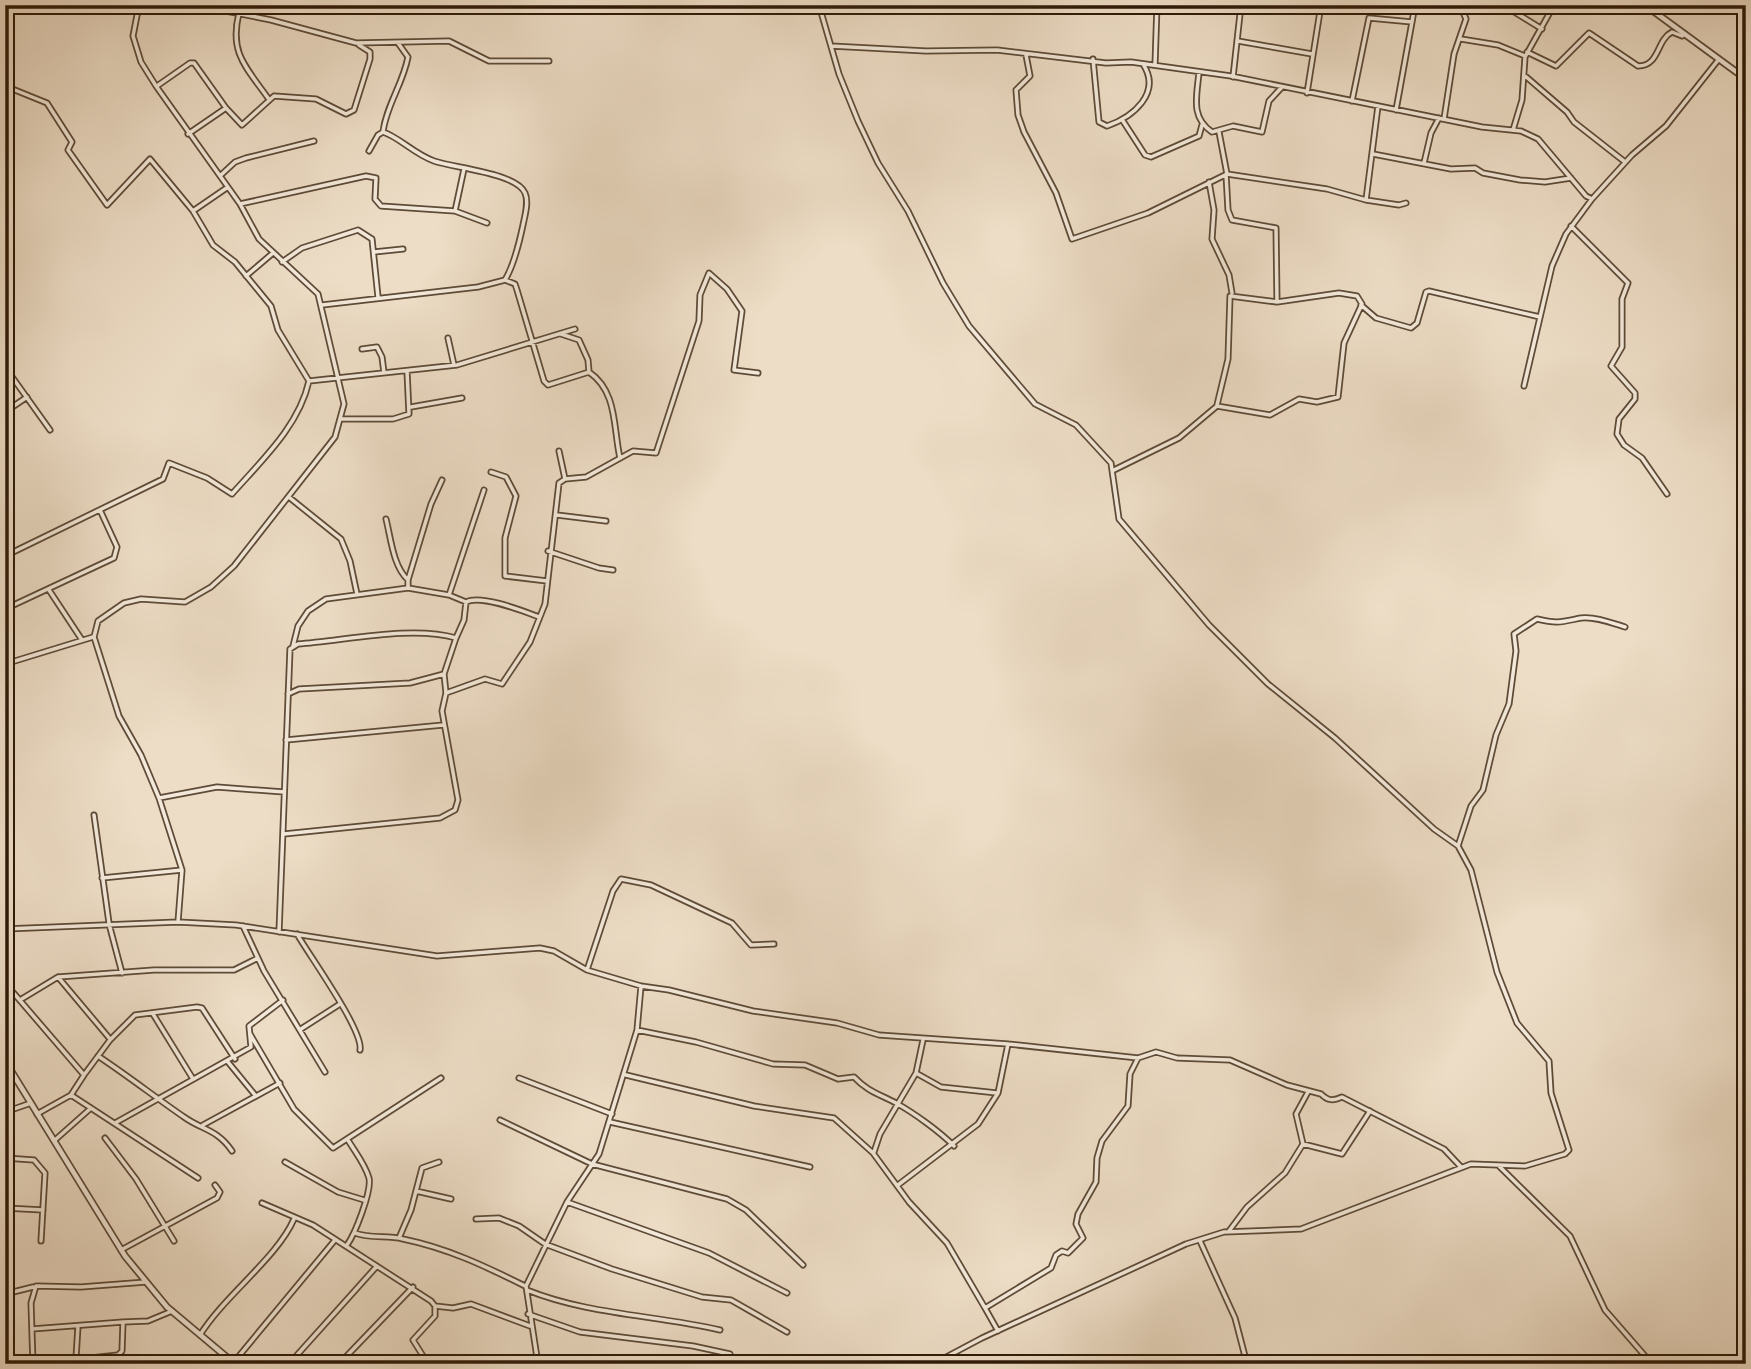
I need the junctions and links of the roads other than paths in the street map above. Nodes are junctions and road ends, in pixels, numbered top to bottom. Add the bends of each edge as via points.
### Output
1 (139, 5) edge
2 (195, 5) edge
3 (819, 5) edge
4 (1157, 5) edge
5 (1241, 5) edge
6 (1321, 5) edge
7 (1415, 5) edge
8 (1441, 5) edge
9 (1503, 5) edge
10 (1554, 5) edge
11 (1645, 5) edge
12 (239, 13) junction
13 (1412, 22) junction
14 (1542, 29) junction
15 (1685, 34) junction
16 (1461, 39) junction
17 (1238, 41) junction
18 (356, 43) junction
19 (398, 43) junction
20 (831, 46) junction
21 (1026, 54) junction
22 (1313, 54) junction
23 (1526, 54) junction
24 (1093, 59) junction
25 (1719, 59) junction
26 (549, 61) dead end
27 (1143, 64) junction
28 (1155, 65) junction
29 (1199, 72) junction
30 (1524, 75) junction
31 (1233, 77) junction
32 (1746, 79) edge
33 (5, 86) edge
34 (156, 86) junction
35 (1282, 87) junction
36 (1307, 93) junction
37 (268, 97) junction
38 (1352, 101) junction
39 (1378, 106) junction
40 (226, 108) junction
41 (1396, 110) junction
42 (1442, 119) junction
43 (1123, 121) junction
44 (1202, 125) junction
45 (1513, 130) junction
46 (383, 132) junction
47 (1219, 132) junction
48 (188, 134) junction
49 (314, 141) dead end
50 (369, 150) dead end
51 (1373, 154) junction
52 (1626, 162) junction
53 (1423, 163) junction
54 (464, 169) junction
55 (220, 174) junction
56 (1226, 174) junction
57 (1571, 178) junction
58 (1209, 182) junction
59 (228, 187) junction
60 (1592, 199) junction
61 (1366, 200) junction
62 (1406, 203) dead end
63 (240, 204) junction
64 (193, 211) junction
65 (454, 211) junction
66 (487, 223) dead end
67 (1571, 226) junction
68 (403, 249) dead end
69 (374, 252) junction
70 (273, 253) junction
71 (282, 262) junction
72 (246, 276) junction
73 (505, 280) junction
74 (1232, 294) junction
75 (377, 298) junction
76 (1277, 302) junction
77 (322, 305) junction
78 (1362, 305) junction
79 (1539, 317) junction
80 (575, 329) dead end
81 (561, 334) junction
82 (448, 338) dead end
83 (534, 343) junction
84 (362, 349) dead end
85 (454, 365) junction
86 (5, 367) edge
87 (407, 371) junction
88 (589, 372) junction
89 (384, 373) junction
90 (758, 373) dead end
91 (338, 380) junction
92 (309, 381) junction
93 (1524, 386) dead end
94 (27, 397) junction
95 (462, 398) dead end
96 (1217, 405) junction
97 (411, 407) junction
98 (5, 412) edge
99 (342, 419) junction
100 (50, 430) dead end
101 (559, 451) dead end
102 (620, 458) junction
103 (1114, 470) junction
104 (491, 472) dead end
105 (565, 479) junction
106 (442, 480) dead end
107 (484, 490) dead end
108 (1667, 494) dead end
109 (290, 498) junction
110 (100, 509) junction
111 (557, 515) junction
112 (386, 519) dead end
113 (606, 521) dead end
114 (548, 551) junction
115 (5, 556) edge
116 (613, 570) dead end
117 (408, 580) junction
118 (547, 581) junction
119 (408, 588) junction
120 (49, 590) junction
121 (357, 594) junction
122 (449, 595) junction
123 (466, 602) junction
124 (5, 609) edge
125 (539, 617) junction
126 (1625, 627) dead end
127 (94, 637) junction
128 (456, 638) junction
129 (82, 640) junction
130 (293, 646) junction
131 (5, 664) edge
132 (444, 674) junction
133 (446, 693) junction
134 (288, 694) junction
135 (443, 725) junction
136 (286, 740) junction
137 (284, 792) junction
138 (159, 798) junction
139 (94, 815) dead end
140 (284, 834) junction
141 (1458, 846) junction
142 (182, 870) junction
143 (102, 878) junction
144 (178, 922) junction
145 (109, 924) junction
146 (243, 926) junction
147 (5, 929) edge
148 (279, 932) junction
149 (297, 934) junction
150 (774, 944) dead end
151 (257, 958) junction
152 (587, 970) junction
153 (123, 974) junction
154 (58, 976) junction
155 (5, 984) edge
156 (641, 986) junction
157 (20, 1000) junction
158 (283, 1000) junction
159 (340, 1004) junction
160 (153, 1014) junction
161 (301, 1029) junction
162 (637, 1030) junction
163 (250, 1034) junction
164 (110, 1040) junction
165 (923, 1040) junction
166 (1007, 1044) junction
167 (360, 1050) dead end
168 (98, 1056) junction
169 (1138, 1058) junction
170 (235, 1059) junction
171 (5, 1061) edge
172 (228, 1062) junction
173 (324, 1072) dead end
174 (916, 1073) junction
175 (84, 1075) junction
176 (625, 1075) junction
177 (441, 1078) dead end
178 (519, 1078) dead end
179 (193, 1079) junction
180 (281, 1083) junction
181 (1308, 1092) junction
182 (998, 1093) junction
183 (71, 1095) junction
184 (255, 1095) junction
185 (161, 1098) junction
186 (31, 1103) junction
187 (897, 1104) junction
188 (91, 1108) junction
189 (1370, 1111) junction
190 (5, 1112) edge
191 (37, 1114) junction
192 (612, 1114) junction
193 (500, 1120) dead end
194 (610, 1122) junction
195 (114, 1123) junction
196 (203, 1125) junction
197 (105, 1138) dead end
198 (348, 1140) junction
199 (53, 1142) junction
200 (1303, 1144) junction
201 (954, 1146) junction
202 (232, 1151) dead end
203 (873, 1153) junction
204 (5, 1158) edge
205 (285, 1162) dead end
206 (439, 1162) dead end
207 (592, 1164) junction
208 (1497, 1165) junction
209 (810, 1167) dead end
210 (1461, 1167) junction
211 (198, 1178) dead end
212 (215, 1185) dead end
213 (898, 1185) junction
214 (416, 1191) junction
215 (451, 1199) dead end
216 (364, 1200) junction
217 (567, 1202) junction
218 (262, 1203) dead end
219 (5, 1208) edge
220 (43, 1210) junction
221 (294, 1219) junction
222 (476, 1219) dead end
223 (164, 1227) junction
224 (1229, 1231) junction
225 (355, 1233) junction
226 (399, 1238) junction
227 (335, 1240) junction
228 (41, 1241) dead end
229 (174, 1241) dead end
230 (1200, 1241) junction
231 (545, 1244) junction
232 (347, 1245) junction
233 (121, 1250) junction
234 (803, 1265) dead end
235 (377, 1266) junction
236 (149, 1282) junction
237 (34, 1287) junction
238 (413, 1287) junction
239 (526, 1288) junction
240 (787, 1293) dead end
241 (5, 1294) edge
242 (435, 1306) junction
243 (985, 1308) junction
244 (172, 1311) junction
245 (528, 1314) junction
246 (123, 1322) junction
247 (78, 1326) junction
248 (530, 1326) junction
249 (32, 1329) junction
250 (720, 1331) dead end
251 (998, 1331) junction
252 (787, 1332) dead end
253 (201, 1335) junction
254 (31, 1358) junction
255 (76, 1358) junction
256 (501, 1358) dead end
257 (5, 1362) edge
258 (234, 1363) edge
259 (34, 1364) edge
260 (289, 1364) edge
261 (339, 1364) edge
262 (428, 1364) edge
263 (502, 1364) edge
264 (538, 1364) edge
265 (734, 1364) edge
266 (933, 1364) edge
267 (1247, 1364) edge
268 (1652, 1364) edge

1 - 34 street via 133,36 141,62
2 - 12 street
3 - 20 street
4 - 28 street
5 - 17 street
6 - 22 street
7 - 13 street
8 - 16 street via 1465,15
9 - 14 street
10 - 14 street
11 - 15 street
12 - 18 street
12 - 37 street via 234,41 239,58
13 - 38 street via 1369,18
13 - 41 street
14 - 23 street
15 - 23 street via 1665,36 1656,56 1643,66 1589,33 1556,66
15 - 25 street
16 - 23 street
16 - 42 street
17 - 22 street
17 - 31 street
18 - 19 street
18 - 37 street via 370,52 354,110 346,114 316,99
19 - 26 street via 449,41 489,61
19 - 46 street via 408,57
20 - 21 street
20 - 103 street via 878,163 969,326 1035,404 1076,425
21 - 24 street
21 - 58 street via 1030,76 1017,90 1018,115 1056,193 1072,239 1148,213
22 - 36 street
23 - 30 street
24 - 27 street
24 - 43 street via 1099,122 1107,126
25 - 32 street
25 - 52 street via 1666,126
27 - 28 street
27 - 43 street via 1149,75 1147,95
28 - 29 street
29 - 31 street
29 - 44 street via 1196,114
30 - 45 street
30 - 52 street
31 - 35 street
33 - 64 street via 47,103 72,142 68,150 107,205 150,159
34 - 40 street via 194,63
34 - 48 street
35 - 36 street
35 - 47 street via 1269,101 1262,132 1233,126
36 - 38 street
37 - 40 street via 242,125
38 - 39 street
39 - 41 street
39 - 51 street
40 - 48 street
41 - 42 street
42 - 45 street
42 - 53 street via 1431,132
43 - 44 street via 1145,155 1151,157 1199,136
44 - 47 street
45 - 57 street via 1538,139
46 - 50 street
46 - 54 street via 424,157
47 - 56 street
48 - 55 street
49 - 55 street via 246,158
51 - 53 street
51 - 61 street
52 - 60 street
53 - 57 street via 1475,168 1520,180
54 - 65 street
54 - 73 street via 504,179 525,192 527,205 516,258
55 - 59 street
56 - 58 street
56 - 61 street via 1326,188
56 - 76 street via 1232,220 1276,228
57 - 60 street
58 - 74 street via 1214,210 1212,239 1229,275
59 - 63 street
59 - 64 street
60 - 67 street
61 - 62 street
63 - 65 street via 366,176 376,178 375,199 381,206
63 - 70 street via 259,239
64 - 72 street via 213,245
65 - 66 street
67 - 79 street via 1552,266
67 - 108 street via 1628,283 1622,299 1622,347 1611,366 1635,393 1635,399 1619,419 1617,434 1623,445 1642,458
68 - 69 street
69 - 71 street via 372,239 358,230 302,248
69 - 75 street
70 - 71 street
70 - 72 street
71 - 77 street via 318,294
72 - 92 street via 271,306 278,330
73 - 75 street
73 - 83 street via 515,284
74 - 76 street
74 - 96 street via 1228,359
75 - 77 street
76 - 78 street via 1339,293 1357,296
77 - 91 street
78 - 79 street via 1376,318 1411,328 1426,292
78 - 96 street via 1344,343 1338,397 1317,402 1299,399 1270,415
79 - 93 street
80 - 81 street
81 - 83 street
81 - 88 street via 579,340
82 - 85 street
83 - 85 street
83 - 88 street via 548,385
84 - 89 street via 377,347
85 - 87 street
86 - 94 street
87 - 89 street
87 - 97 street
88 - 102 street via 597,377 611,403
89 - 91 street
90 - 102 street via 734,370 742,311 709,273 700,295 699,321 656,453 633,451
91 - 92 street
91 - 99 street via 344,404
92 - 110 street via 304,404 286,431 232,494 169,463 163,479
94 - 98 street
94 - 100 street
95 - 97 street
96 - 103 street via 1179,438
97 - 99 street via 409,414 393,419
99 - 109 street via 335,437
101 - 105 street
102 - 105 street via 586,477
103 - 141 street via 1119,519 1209,625 1268,684
104 - 118 street via 506,477 516,496 505,538 505,576
105 - 111 street via 559,483
106 - 117 street
107 - 122 street
109 - 121 street via 341,539
109 - 127 street via 234,566 200,596 186,601 124,603 98,621
110 - 115 street
110 - 120 street via 117,554
111 - 113 street
111 - 114 street
112 - 117 street via 401,573
114 - 116 street
114 - 118 street
117 - 119 street
118 - 125 street
119 - 121 street
119 - 122 street
120 - 124 street
120 - 129 street
121 - 130 street via 326,598 308,611
122 - 123 street
123 - 125 street via 472,599 508,606
123 - 128 street
125 - 133 street via 530,642 502,684 485,679
126 - 141 street via 1593,619 1561,624 1537,619 1514,634 1509,704 1483,790 1471,806
127 - 129 street
127 - 138 street via 119,716
128 - 130 street via 405,635
128 - 132 street
129 - 131 street
130 - 134 street
132 - 133 street
132 - 134 street via 417,682 299,689
133 - 135 street
134 - 136 street
135 - 136 street
135 - 140 street via 458,800 452,813
136 - 137 street
137 - 138 street via 208,788
137 - 140 street
138 - 142 street
139 - 143 street
140 - 148 street
141 - 208 street via 1476,887 1497,972 1517,1023 1549,1061 1551,1093 1568,1142 1565,1154 1525,1166
142 - 143 street
142 - 144 street
143 - 145 street
144 - 145 street
144 - 146 street
145 - 147 street
145 - 153 street
146 - 148 street
146 - 151 street
148 - 149 street
149 - 152 street via 437,956 540,948
149 - 159 street
150 - 152 street via 751,945 732,923 651,885 621,879 612,891
151 - 153 street via 234,970
151 - 158 street
152 - 156 street
153 - 154 street
154 - 157 street
154 - 164 street
155 - 157 street
156 - 162 street
156 - 165 street via 753,1012
157 - 175 street
158 - 161 street
158 - 163 street via 249,1026
159 - 161 street
159 - 167 street via 359,1038
160 - 164 street via 135,1015
160 - 170 street via 202,1008
160 - 179 street
161 - 173 street
162 - 176 street
162 - 187 street via 773,1065 805,1065 838,1079 853,1077 868,1092
163 - 170 street via 251,1047
163 - 180 street
164 - 168 street
165 - 166 street
165 - 174 street
166 - 169 street
166 - 182 street
168 - 175 street
168 - 185 street
169 - 181 street via 1156,1052 1177,1058 1230,1060
169 - 243 street via 1130,1074 1128,1106 1101,1142 1097,1182 1078,1214 1076,1224 1083,1238 1069,1253 1056,1255 1051,1268
170 - 172 street
171 - 186 street
172 - 179 street
172 - 184 street
174 - 182 street via 941,1087
174 - 187 street
175 - 183 street
176 - 192 street
176 - 203 street via 754,1106 834,1118
177 - 198 street
178 - 192 street
179 - 185 street
180 - 184 street
180 - 198 street via 294,1109 333,1147
181 - 189 street via 1333,1101 1342,1097
181 - 200 street via 1296,1114
182 - 201 street via 978,1124
183 - 188 street
183 - 191 street
184 - 196 street
185 - 195 street
185 - 196 street via 187,1119
186 - 190 street
186 - 191 street
187 - 201 street
187 - 203 street
188 - 195 street
188 - 199 street
189 - 200 street via 1342,1154
189 - 210 street via 1444,1149
191 - 199 street
192 - 194 street
193 - 207 street
194 - 207 street
194 - 209 street
195 - 211 street
196 - 202 street
197 - 223 street via 136,1178
198 - 216 street via 370,1182
199 - 233 street
200 - 224 street via 1285,1173 1247,1207
201 - 213 street
203 - 213 street
204 - 220 street via 34,1160 42,1166 47,1183
205 - 216 street via 338,1192
206 - 214 street via 422,1168
207 - 217 street
207 - 234 street via 727,1199 746,1210
208 - 210 street
208 - 268 street via 1565,1229 1605,1310
210 - 224 street via 1301,1229
212 - 223 street via 217,1198
213 - 243 street via 947,1243
214 - 215 street
214 - 226 street
216 - 225 street
217 - 231 street
217 - 240 street via 709,1253
218 - 221 street
219 - 220 street
220 - 228 street
221 - 227 street
221 - 253 street
222 - 231 street via 499,1218
223 - 229 street
223 - 233 street
224 - 230 street
225 - 226 street
225 - 232 street
226 - 239 street via 461,1255
227 - 232 street
227 - 258 street
230 - 251 street
230 - 267 street via 1235,1318
231 - 239 street
231 - 252 street via 702,1297 731,1300
232 - 235 street
233 - 236 street
235 - 238 street
235 - 260 street
236 - 237 street
236 - 244 street
237 - 241 street
237 - 249 street
238 - 242 street
238 - 261 street
239 - 245 street
239 - 250 street via 586,1309 671,1319
242 - 248 street via 471,1304
242 - 262 street via 435,1316 413,1340
243 - 251 street
244 - 246 street via 148,1321
244 - 253 street
245 - 248 street
245 - 265 street via 580,1332 726,1354 733,1357
246 - 247 street
246 - 255 street via 120,1354
247 - 249 street
247 - 255 street
248 - 264 street
249 - 254 street
251 - 266 street
253 - 258 street
254 - 257 street
254 - 259 street
255 - 259 street
256 - 263 street

